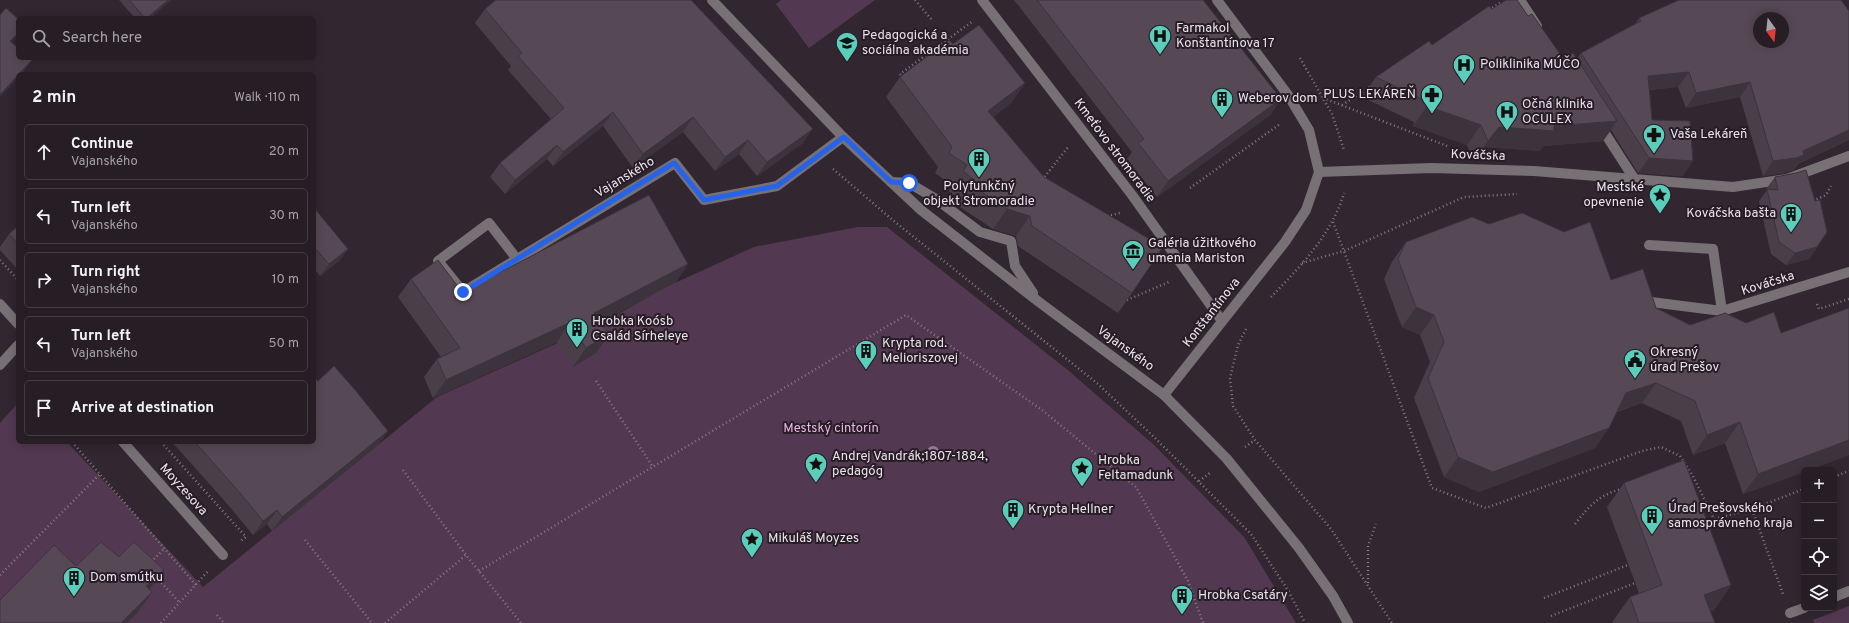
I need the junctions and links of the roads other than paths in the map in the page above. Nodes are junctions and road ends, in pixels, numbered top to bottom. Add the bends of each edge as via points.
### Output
1 (712, 0) edge
2 (982, 0) edge
3 (1217, 0) edge
4 (1520, 0) edge
5 (1541, 33) edge
6 (1595, 118) edge
7 (844, 137) junction
8 (1849, 156) edge
9 (1319, 172) junction
10 (1635, 180) junction
11 (891, 182) junction
12 (1649, 245) dead end
13 (517, 259) junction
14 (1849, 272) edge
15 (1039, 302) junction
16 (1651, 302) edge
17 (0, 304) edge
18 (1722, 311) junction
19 (1222, 321) junction
20 (16, 322) edge
21 (16, 347) edge
22 (0, 365) edge
23 (1164, 394) junction
24 (125, 444) edge
25 (223, 555) road end
26 (1849, 591) edge
27 (1837, 596) edge
28 (1801, 609) edge
29 (1790, 613) road end
30 (1348, 623) edge

1 - 7 street, Vajanského
2 - 19 street, Kmeťovo stromoradie via 1142,208
3 - 9 street via 1309,130
4 - 5 street
6 - 10 street
7 - 11 street, Vajanského
7 - 13 street, Vajanského via 777,186 704,200 674,163
8 - 10 street, Kováčska via 1787,179 1733,187
9 - 10 street, Kováčska via 1431,168 1534,171
9 - 19 street, Konštantínova via 1306,210
11 - 15 street, Vajanského via 921,210
11 - 15 street via 909,183 980,232 1011,241 1015,266
12 - 18 street via 1712,249
13 - 13 street, Vajanského via 463,292 438,261 489,223
14 - 18 street, Kováčska
15 - 23 street, Vajanského
16 - 18 street
17 - 20 street
19 - 23 street, Konštantínova
21 - 22 street
23 - 30 street, Vajanského via 1227,460 1299,548 1333,596
24 - 25 street, Moyzesova
26 - 27 street
28 - 29 street

